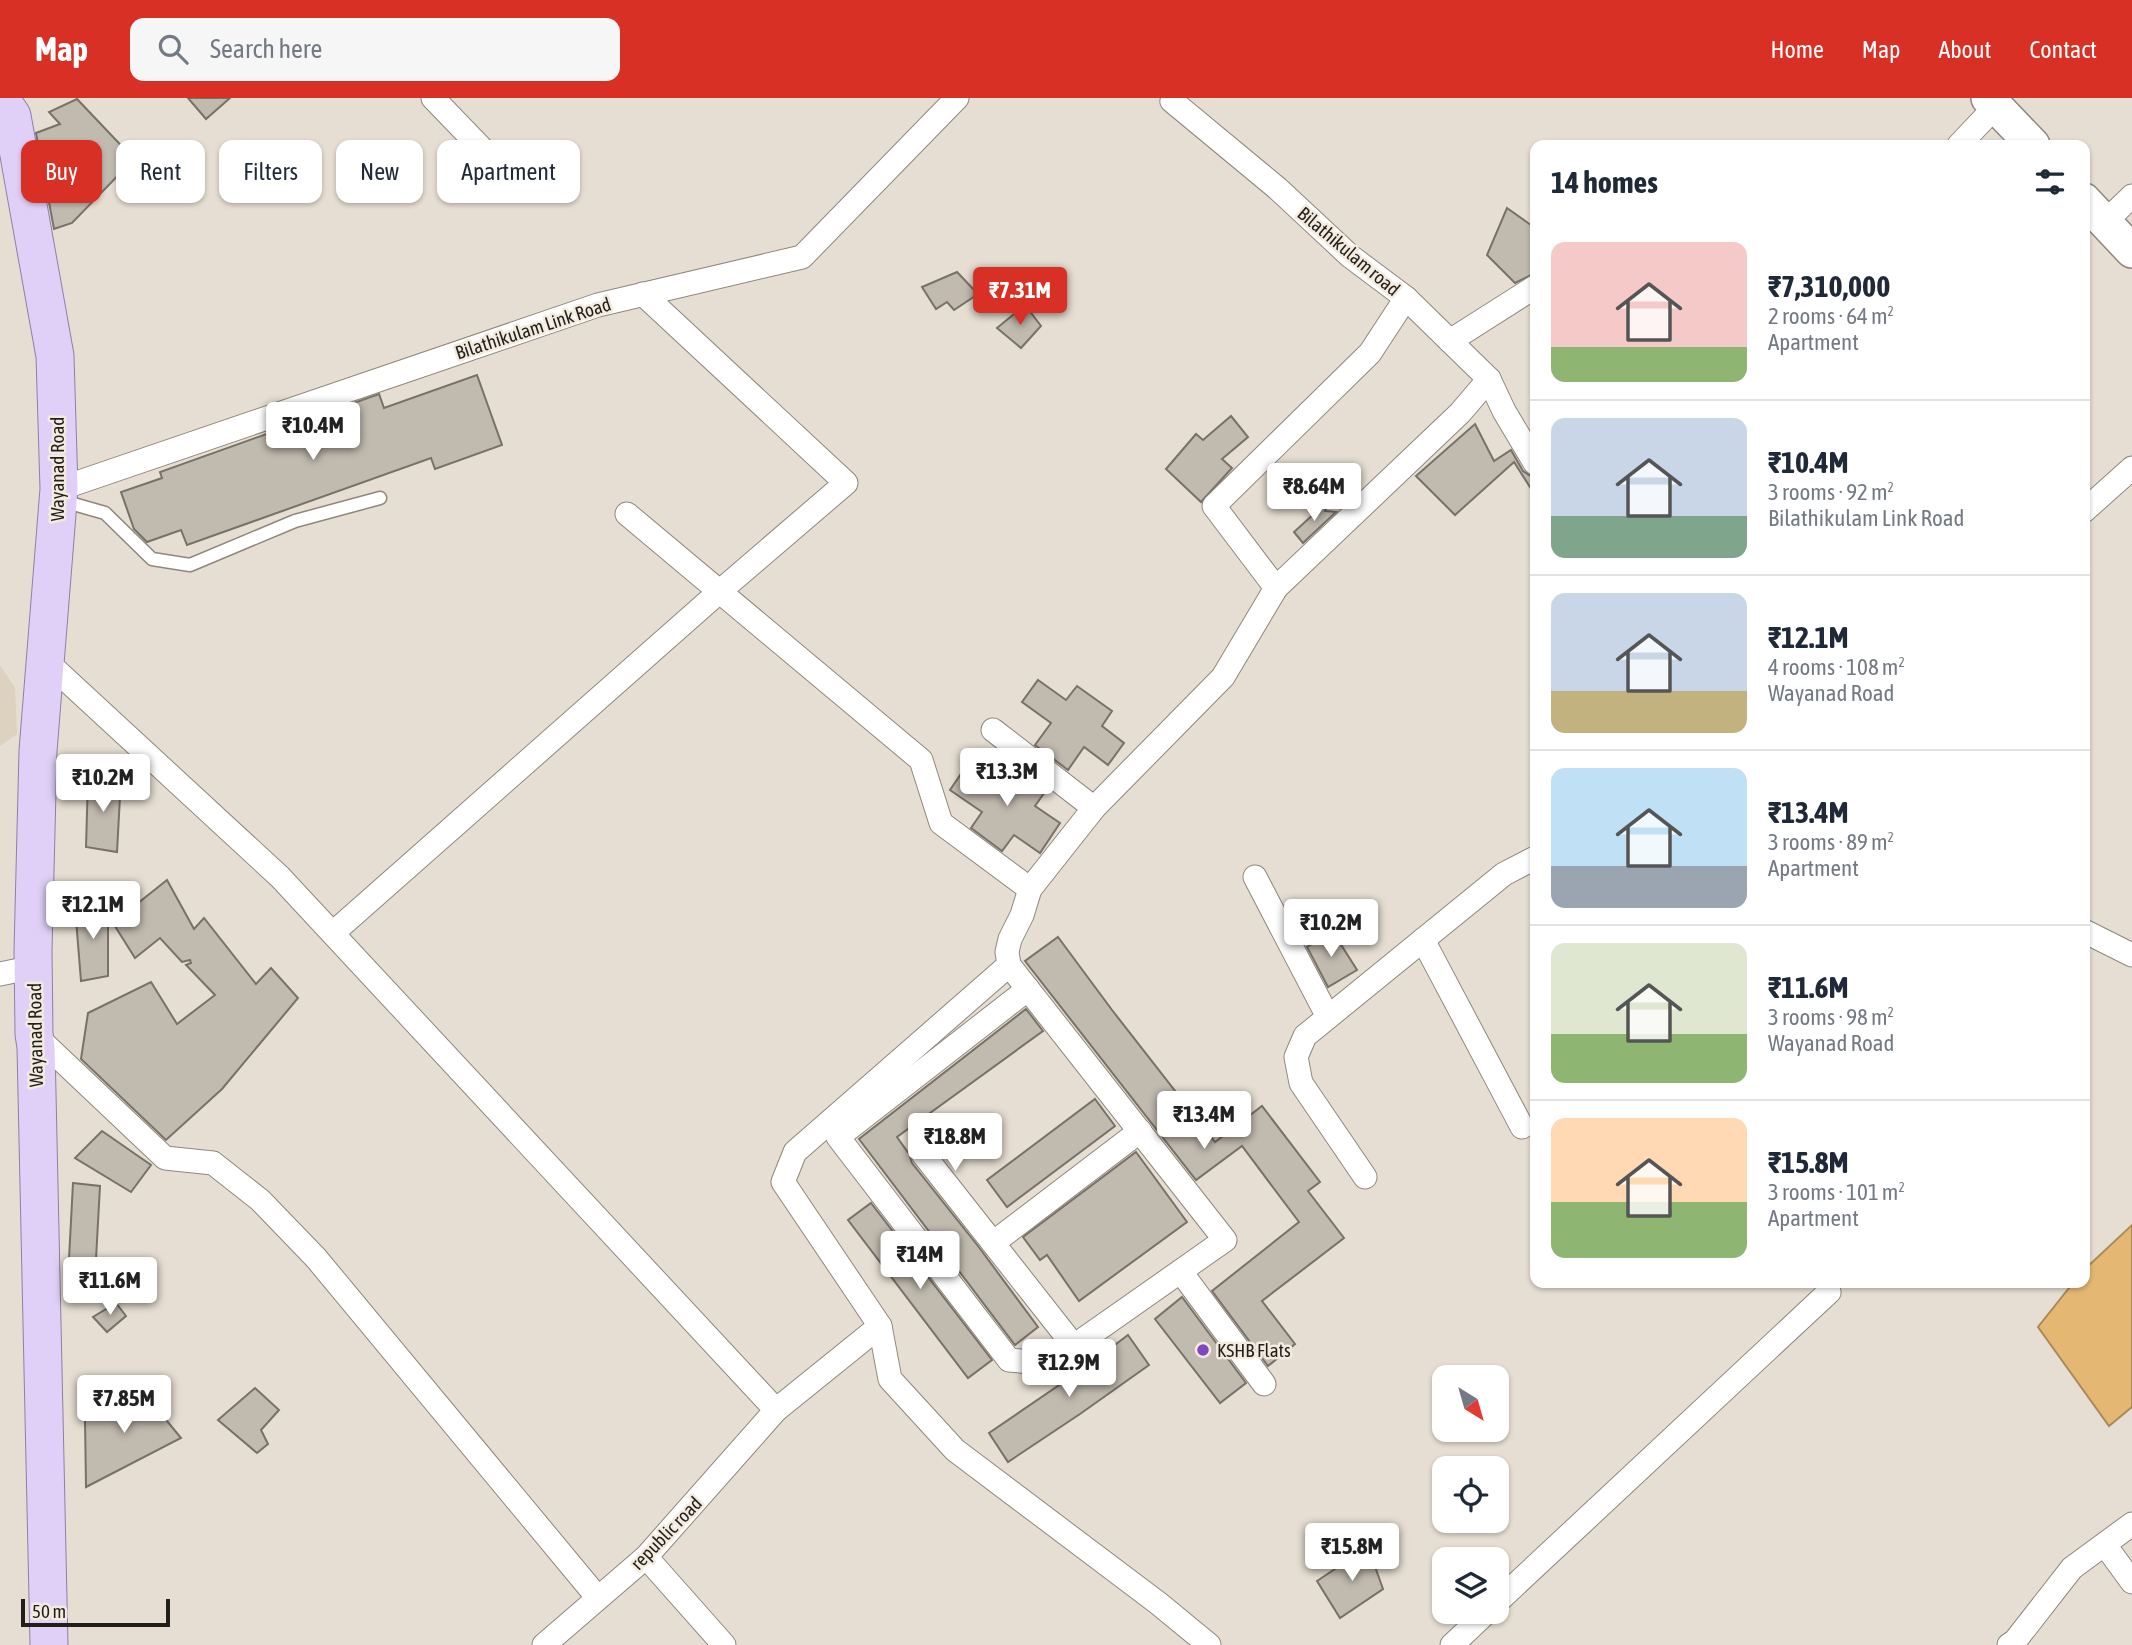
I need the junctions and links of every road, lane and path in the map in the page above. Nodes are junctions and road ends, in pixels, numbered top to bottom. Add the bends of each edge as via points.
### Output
1 (0, 98) edge
2 (433, 98) edge
3 (957, 98) edge
4 (1173, 98) edge
5 (1992, 102) edge
6 (473, 140) edge
7 (1963, 140) edge
8 (2028, 140) edge
9 (2132, 196) edge
10 (2095, 211) edge
11 (2132, 251) edge
12 (1530, 290) edge
13 (643, 294) junction
14 (1406, 298) junction
15 (1450, 341) junction
16 (1489, 379) junction
17 (1530, 455) edge
18 (2132, 468) edge
19 (59, 495) junction
20 (380, 498) dead end
21 (2090, 505) edge
22 (627, 514) dead end
23 (1276, 588) junction
24 (719, 592) junction
25 (46, 661) junction
26 (993, 730) dead end
27 (1094, 808) junction
28 (1530, 861) edge
29 (1255, 877) dead end
30 (1030, 889) junction
31 (333, 933) junction
32 (2090, 934) edge
33 (1423, 940) junction
34 (2132, 955) edge
35 (1010, 965) junction
36 (17, 970) edge
37 (1028, 989) junction
38 (1328, 1017) junction
39 (34, 1034) junction
40 (1522, 1126) dead end
41 (1140, 1131) junction
42 (923, 1154) dead end
43 (1365, 1177) dead end
44 (993, 1243) junction
45 (1181, 1272) junction
46 (1828, 1288) edge
47 (880, 1325) junction
48 (1074, 1346) junction
49 (1264, 1384) dead end
50 (776, 1410) junction
51 (2132, 1524) edge
52 (2105, 1545) junction
53 (646, 1557) junction
54 (2132, 1582) edge
55 (1509, 1591) edge
56 (598, 1598) junction
57 (1474, 1624) edge
58 (49, 1645) edge
59 (544, 1645) edge
60 (724, 1645) edge
61 (1209, 1645) edge
62 (1452, 1645) edge
63 (2009, 1645) edge

1 - 19 main road, Wayanad Road via 12,116 55,356
2 - 6 street
3 - 13 street, Bilathikulam Link Road via 802,257
4 - 14 street, Bilathikulam road via 1350,256
5 - 7 street
5 - 8 street
9 - 10 street
10 - 11 street
12 - 15 street
13 - 19 street, Bilathikulam Link Road via 598,305
13 - 24 street via 846,483
14 - 15 street, Bilathikulam road
14 - 23 street via 1370,353 1214,506
15 - 16 street, Bilathikulam road
16 - 17 street
16 - 23 street via 1460,413
18 - 21 street
19 - 20 lane via 105,513 152,559 190,565 295,521
19 - 25 main road, Wayanad Road
22 - 24 street
23 - 27 street via 1223,677
24 - 30 street via 920,760 941,823
24 - 31 street
25 - 31 street via 270,868
25 - 36 main road, Wayanad Road
26 - 27 street
27 - 30 street
28 - 33 street via 1504,874
29 - 38 street
30 - 35 street via 1010,939
31 - 50 street
32 - 34 street
33 - 38 street
33 - 40 street
35 - 37 street
35 - 47 street via 795,1152 783,1182
36 - 39 main road, Wayanad Road
37 - 41 street
37 - 48 street via 838,1137 1009,1360 1042,1363
38 - 43 street via 1305,1036 1296,1058 1301,1083
39 - 56 street via 165,1158 214,1163 260,1200 316,1258
39 - 58 main road, Wayanad Road
41 - 44 street
41 - 45 street via 1225,1240
42 - 44 street
44 - 48 street
45 - 48 street
45 - 49 street
46 - 55 street via 1829,1292
47 - 50 street, republic road
47 - 61 street via 890,1379 955,1450
50 - 53 street, republic road
51 - 52 street
52 - 54 street
52 - 63 street via 2072,1569
53 - 56 street, republic road
53 - 60 street
56 - 59 street, republic road
57 - 62 street

